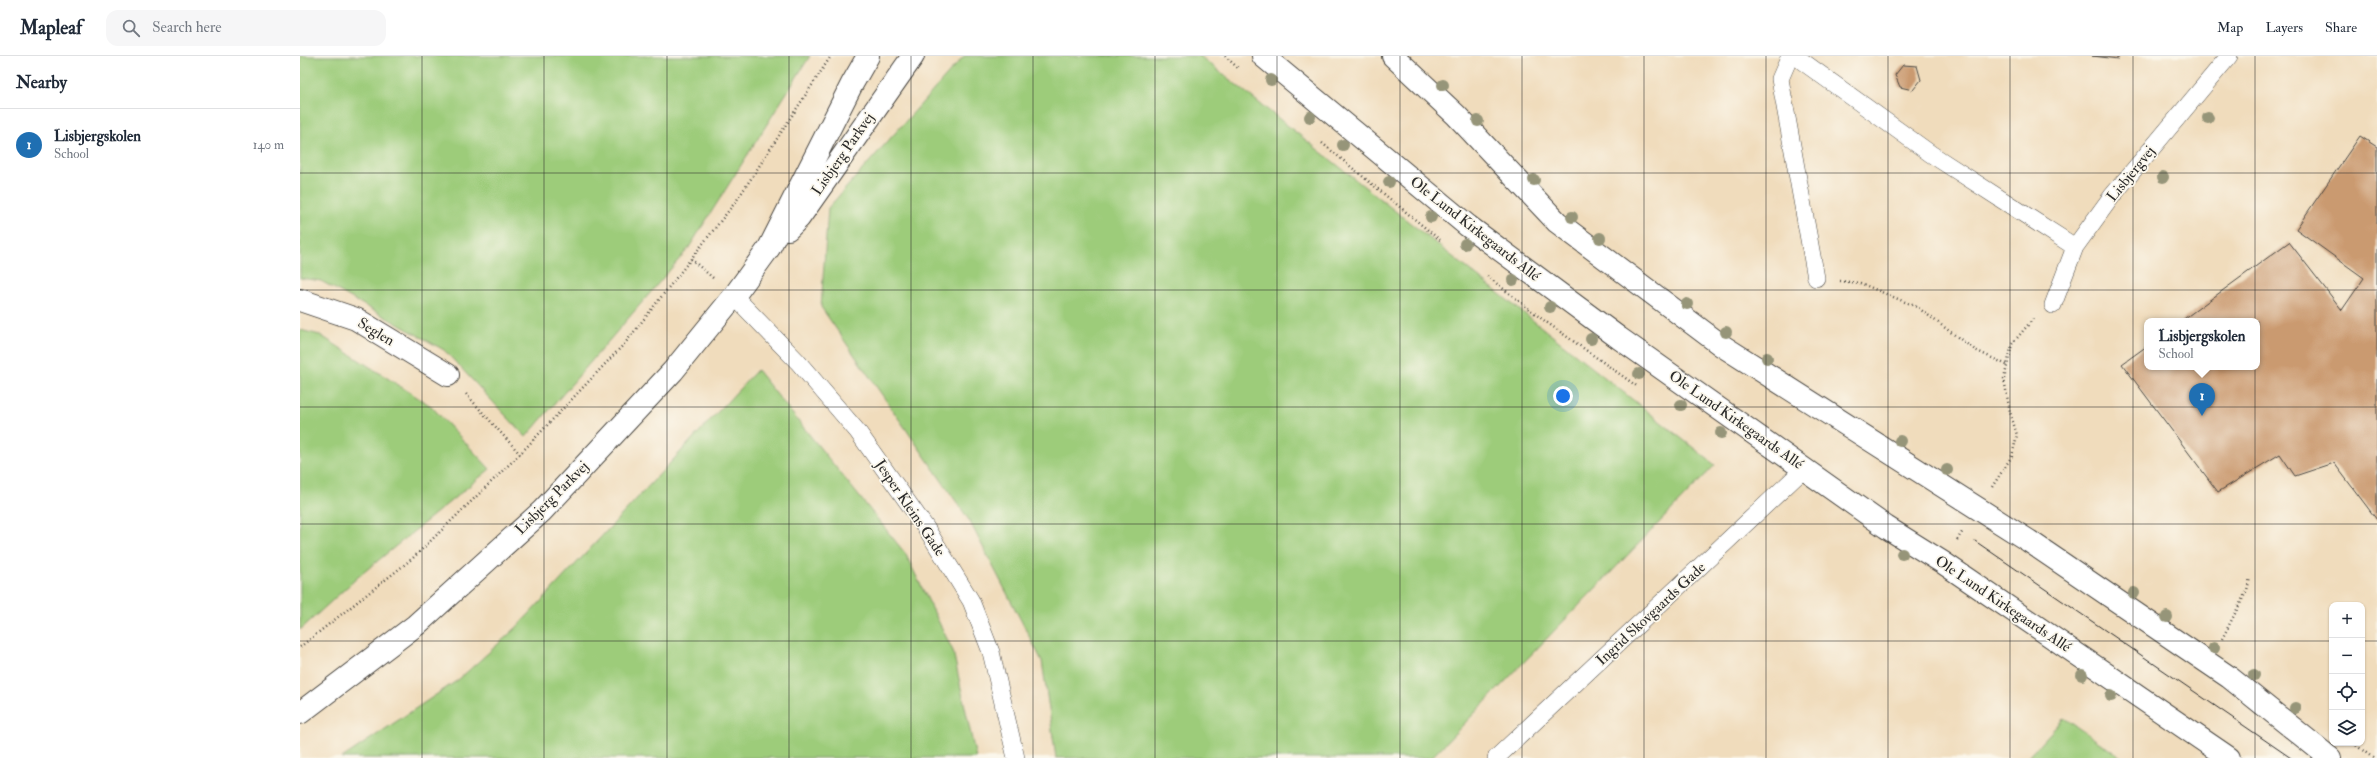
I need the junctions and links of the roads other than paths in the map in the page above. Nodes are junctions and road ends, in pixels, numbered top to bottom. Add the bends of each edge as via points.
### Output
1 (868, 56) edge
2 (913, 56) edge
3 (1263, 56) edge
4 (1392, 56) edge
5 (1790, 56) edge
6 (1795, 56) edge
7 (2229, 56) edge
8 (2075, 247) junction
9 (769, 248) junction
10 (1816, 278) road end
11 (734, 296) junction
12 (300, 300) edge
13 (2053, 305) road end
14 (448, 375) road end
15 (1805, 468) junction
16 (300, 713) edge
17 (1016, 758) edge
18 (1496, 758) edge
19 (2229, 758) edge
20 (2330, 758) edge

1 - 9 street, Lisbjerg Parkvej
2 - 9 street, Lisbjerg Parkvej via 799,218
3 - 15 street, Ole Lund Kirkegaards Allé via 1468,226 1619,338
4 - 20 street via 1456,115 1557,222 1722,345 1979,507 2229,677
5 - 10 lane via 1780,79
6 - 8 lane via 1931,154
7 - 8 lane, Lisbjergvej via 2112,196
8 - 13 lane, Lisbjergvej
9 - 11 street, Lisbjerg Parkvej
11 - 16 street, Lisbjerg Parkvej via 673,371 542,511 416,625
11 - 17 lane, Jesper Kleins Gade via 798,362 858,432 926,528 971,601 991,652
12 - 14 street, Seglen via 356,319
15 - 18 lane, Ingrid Skovgaards Gade
15 - 19 street, Ole Lund Kirkegaards Allé via 1886,527 1942,562

